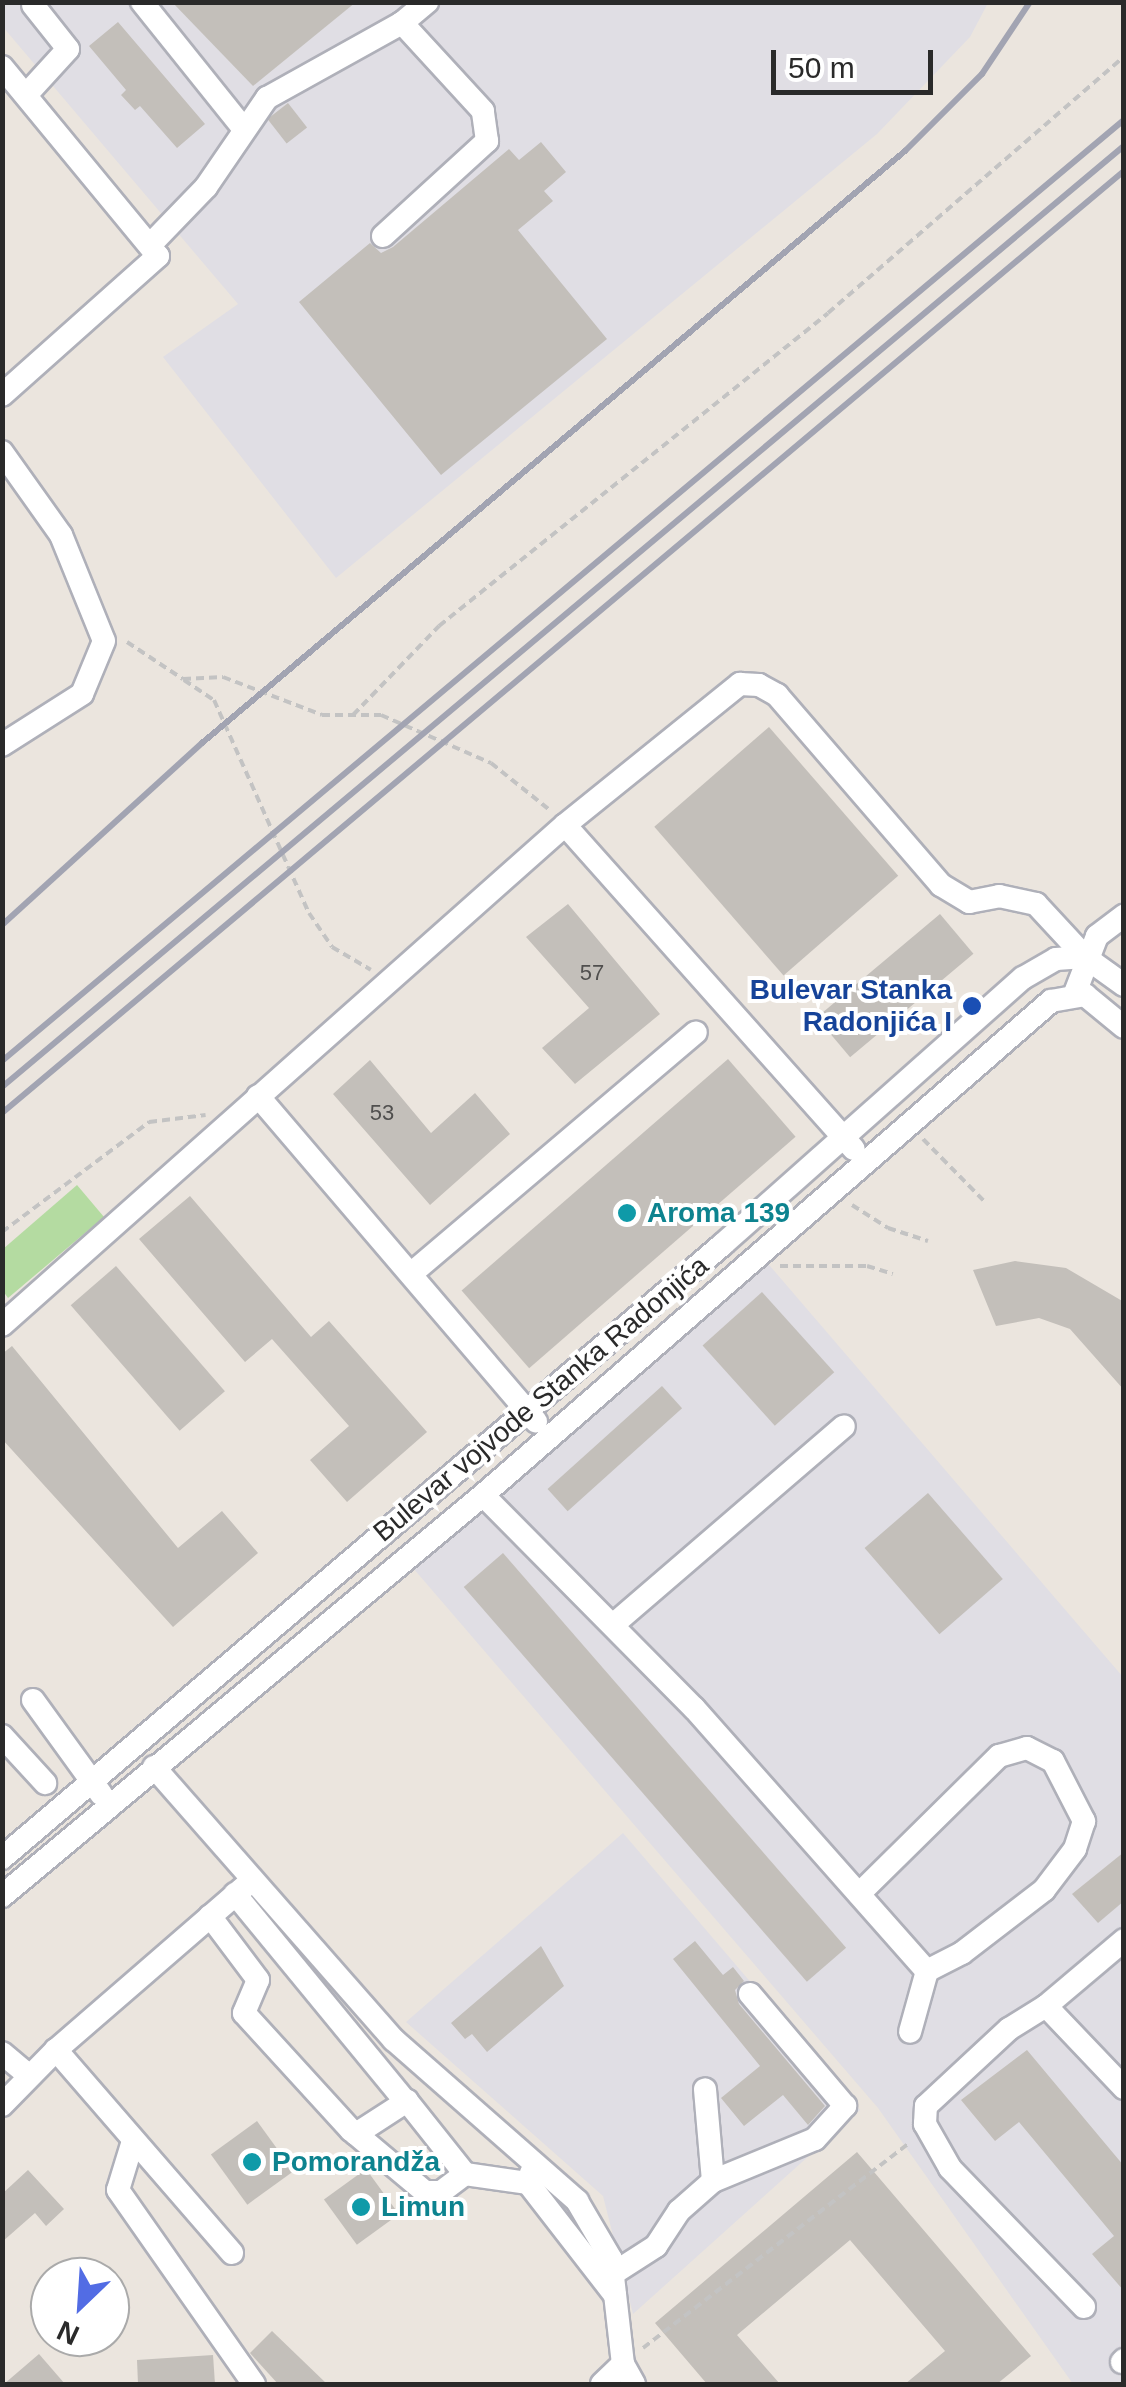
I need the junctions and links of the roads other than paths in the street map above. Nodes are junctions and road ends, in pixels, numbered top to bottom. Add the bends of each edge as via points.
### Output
1 (142, 2) edge
2 (427, 2) edge
3 (33, 5) dead end
4 (402, 23) junction
5 (2, 67) edge
6 (26, 95) junction
7 (243, 128) junction
8 (383, 236) dead end
9 (152, 243) junction
10 (2, 396) edge
11 (2, 452) edge
12 (2, 745) edge
13 (565, 825) junction
14 (1124, 916) edge
15 (1086, 957) junction
16 (1124, 984) edge
17 (1075, 994) junction
18 (1124, 1028) edge
19 (696, 1032) dead end
20 (258, 1096) junction
21 (843, 1138) junction
22 (865, 1161) junction
23 (412, 1273) junction
24 (2, 1325) edge
25 (526, 1411) junction
26 (844, 1426) dead end
27 (548, 1435) junction
28 (483, 1495) junction
29 (614, 1624) junction
30 (4, 1738) edge
31 (154, 1767) junction
32 (46, 1783) dead end
33 (94, 1785) junction
34 (110, 1804) junction
35 (2, 1858) edge
36 (243, 1888) junction
37 (859, 1894) junction
38 (2, 1896) edge
39 (210, 1916) junction
40 (1124, 1940) edge
41 (927, 1971) junction
42 (750, 1994) dead end
43 (1046, 2006) junction
44 (910, 2032) dead end
45 (56, 2050) junction
46 (2, 2053) edge
47 (29, 2076) junction
48 (1124, 2088) edge
49 (704, 2089) dead end
50 (404, 2100) junction
51 (2, 2105) edge
52 (356, 2134) junction
53 (133, 2141) junction
54 (531, 2173) junction
55 (465, 2174) junction
56 (712, 2181) junction
57 (232, 2252) dead end
58 (614, 2273) junction
59 (620, 2302) junction
60 (1084, 2307) dead end
61 (628, 2374) edge
62 (254, 2384) edge
63 (602, 2384) edge

1 - 7 street
2 - 4 street
3 - 6 street via 68,48
4 - 7 street via 267,98
4 - 8 street via 483,111 488,141
5 - 6 street
6 - 9 street
7 - 9 street via 206,187
9 - 10 street via 158,256 152,266
11 - 12 street via 62,534 99,616 98,667 82,694
13 - 15 street via 740,684 758,685 777,695 940,885 969,902 999,896 1036,904
13 - 20 street
13 - 21 street
14 - 15 street via 1097,936
15 - 16 street
15 - 17 street
15 - 21 street, Bulevar vojvode Stanka Radonjića via 1056,959 1022,978
17 - 18 street via 1099,1000
17 - 22 street, Bulevar vojvode Stanka Radonjića via 1051,1001
19 - 23 street
20 - 23 street
20 - 24 street
21 - 22 street
21 - 25 street, Bulevar vojvode Stanka Radonjića
22 - 27 street, Bulevar vojvode Stanka Radonjića
23 - 25 street
25 - 27 street
25 - 33 street, Bulevar vojvode Stanka Radonjića
26 - 29 street
27 - 28 street, Bulevar vojvode Stanka Radonjića
28 - 29 street
28 - 31 street, Bulevar vojvode Stanka Radonjića
29 - 37 street
30 - 32 street
30 - 33 street via 35,1706
31 - 34 street, Bulevar vojvode Stanka Radonjića
31 - 36 street
33 - 34 street
33 - 35 street, Bulevar vojvode Stanka Radonjića
34 - 38 street, Bulevar vojvode Stanka Radonjića
36 - 39 street
36 - 50 street
36 - 54 street
37 - 41 street
37 - 41 street via 998,1756 1027,1748 1053,1762 1084,1821 1075,1850 1044,1890 962,1953
39 - 45 street
39 - 52 street via 258,1980 244,2013
40 - 43 street
41 - 44 street
42 - 56 street via 845,2106 815,2138
43 - 48 street
43 - 60 street via 937,2090 925,2124 950,2168
45 - 47 street
45 - 53 street
46 - 47 street
47 - 51 street
49 - 56 street
50 - 52 street
50 - 55 street
52 - 55 street via 425,2192 441,2192
53 - 57 street
53 - 62 street via 118,2172 118,2190
54 - 55 street
54 - 58 street via 586,2213
54 - 59 street
56 - 58 street via 679,2211 656,2246
58 - 59 street
59 - 61 street
61 - 63 street

